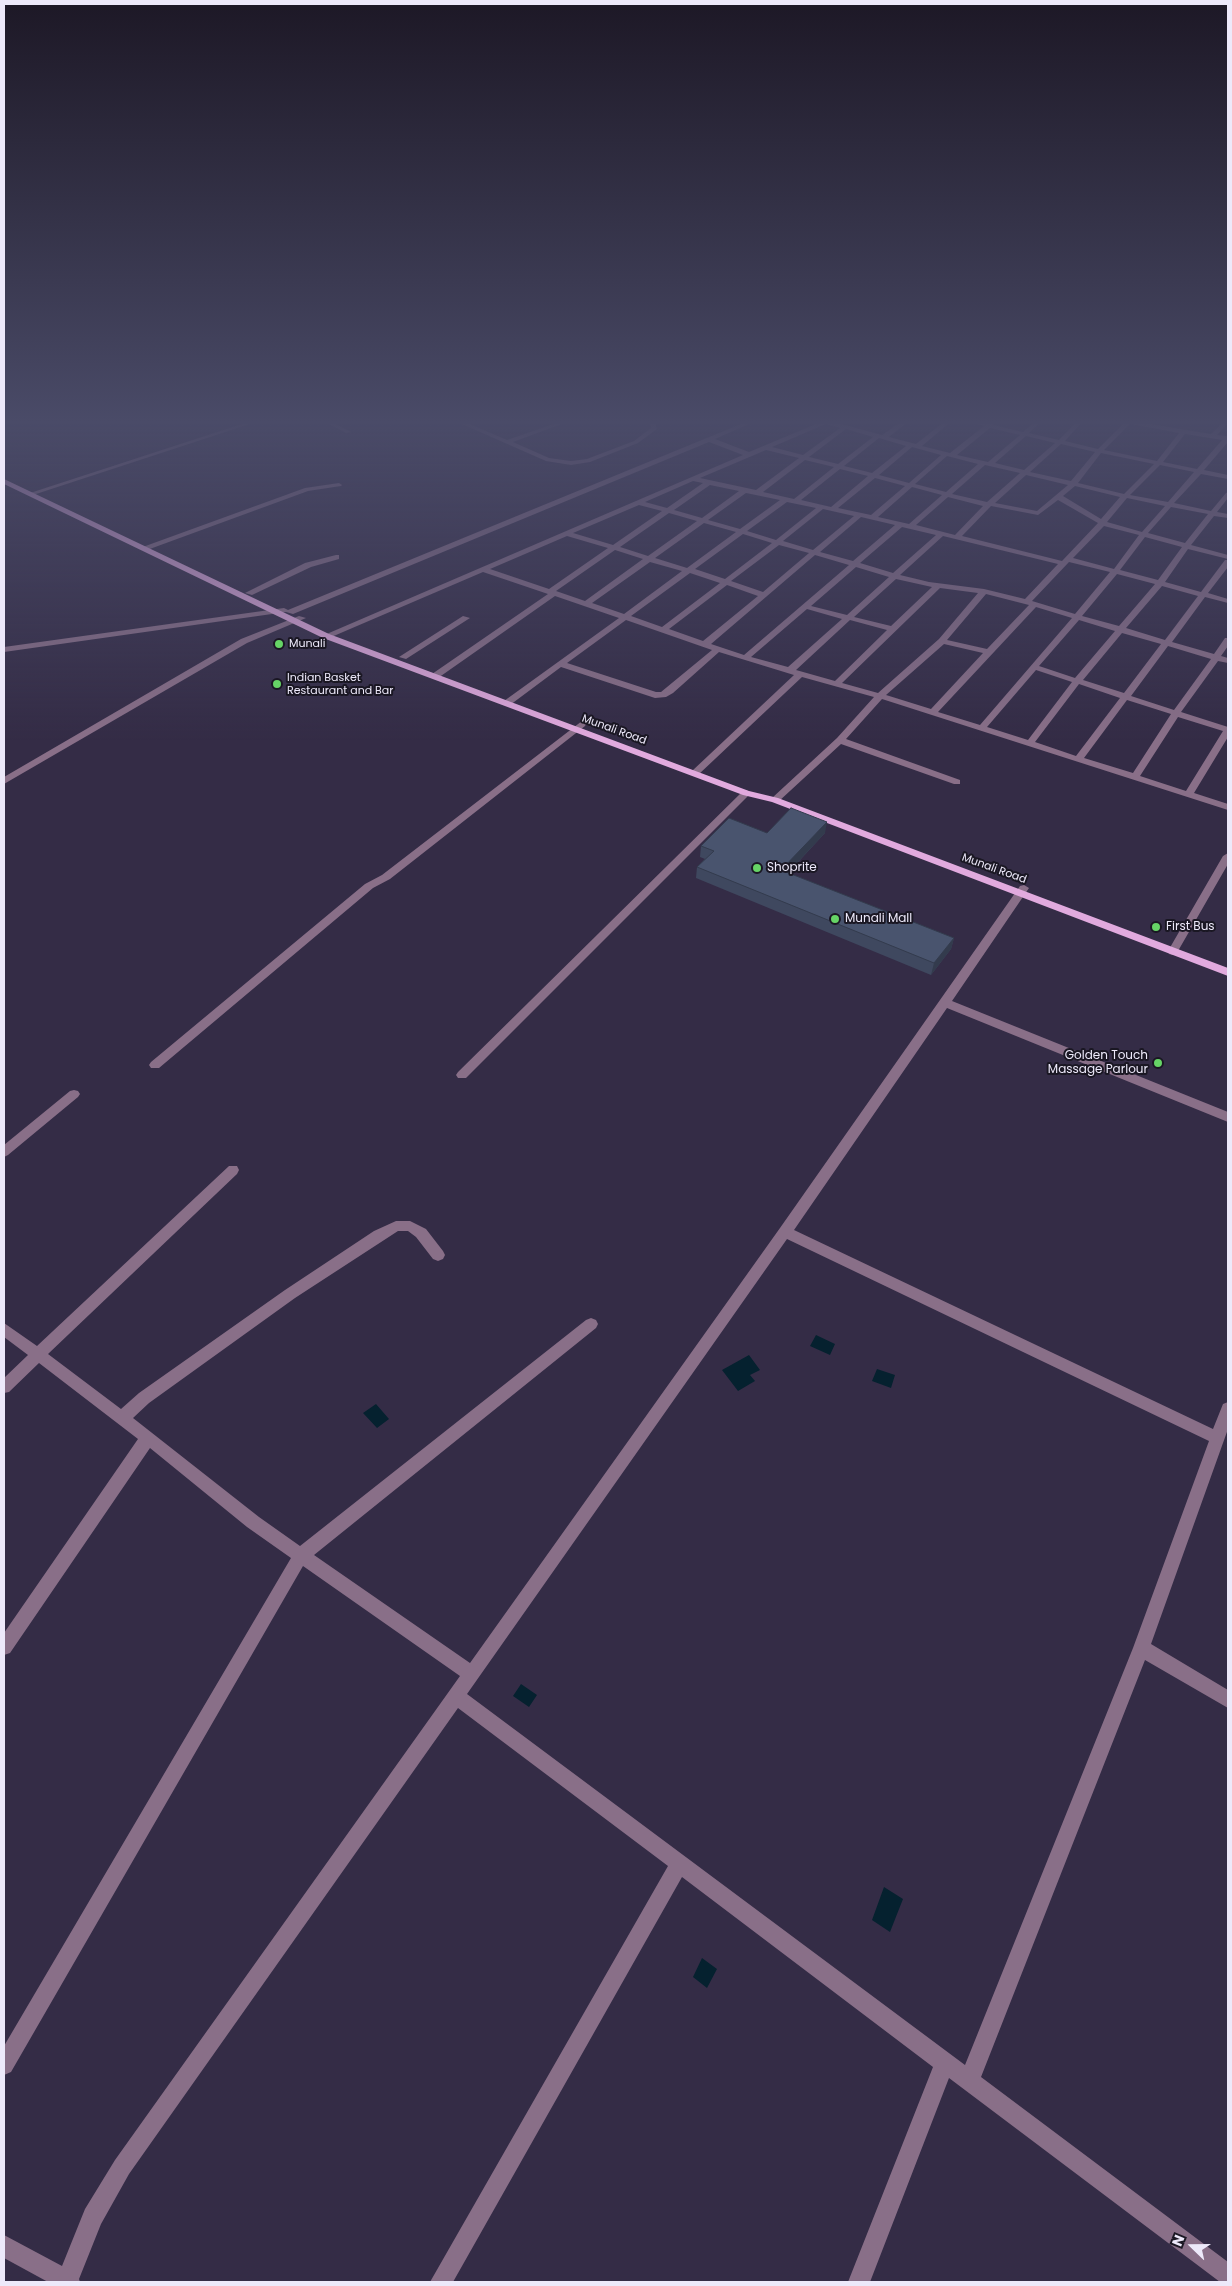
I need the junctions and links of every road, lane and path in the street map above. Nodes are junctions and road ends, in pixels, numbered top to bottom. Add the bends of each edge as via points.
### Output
1 (107, 528) edge
2 (200, 528) edge
3 (498, 528) edge
4 (578, 528) edge
5 (642, 528) edge
6 (693, 528) edge
7 (726, 528) edge
8 (747, 528) edge
9 (796, 528) edge
10 (844, 528) edge
11 (896, 528) edge
12 (913, 528) edge
13 (966, 528) edge
14 (1097, 528) edge
15 (1118, 528) edge
16 (1150, 528) edge
17 (1201, 528) edge
18 (741, 532) junction
19 (566, 533) junction
20 (941, 534) junction
21 (1143, 535) junction
22 (957, 537) junction
23 (778, 542) junction
24 (1186, 546) junction
25 (147, 547) junction
26 (614, 547) junction
27 (814, 554) junction
28 (336, 557) dead end
29 (1228, 557) edge
30 (651, 558) junction
31 (1065, 561) junction
32 (1228, 562) edge
33 (853, 564) junction
34 (483, 569) junction
35 (689, 570) junction
36 (1115, 572) junction
37 (895, 576) junction
38 (726, 582) junction
39 (1160, 583) junction
40 (938, 585) junction
41 (984, 591) junction
42 (249, 593) junction
43 (551, 593) junction
44 (1205, 594) junction
45 (764, 595) junction
46 (1228, 601) edge
47 (586, 604) junction
48 (1030, 604) junction
49 (807, 607) junction
50 (273, 611) junction
51 (292, 615) junction
52 (623, 617) junction
53 (466, 618) dead end
54 (850, 618) junction
55 (1074, 618) junction
56 (893, 629) junction
57 (662, 630) junction
58 (1120, 631) junction
59 (330, 634) junction
60 (942, 640) junction
61 (1228, 640) edge
62 (705, 644) junction
63 (1167, 644) junction
64 (719, 648) junction
65 (4, 650) edge
66 (988, 652) junction
67 (403, 657) junction
68 (745, 658) junction
69 (1216, 658) junction
70 (1228, 661) edge
71 (562, 665) junction
72 (1034, 667) junction
73 (790, 670) junction
74 (801, 673) junction
75 (438, 674) junction
76 (1078, 680) junction
77 (837, 683) junction
78 (880, 696) junction
79 (1126, 697) junction
80 (511, 701) junction
81 (933, 712) junction
82 (1176, 712) junction
83 (578, 726) junction
84 (982, 728) junction
85 (1228, 730) edge
86 (840, 740) junction
87 (1030, 742) junction
88 (1079, 758) junction
89 (698, 770) junction
90 (1135, 776) junction
91 (4, 781) edge
92 (957, 782) dead end
93 (746, 793) junction
94 (1189, 794) junction
95 (776, 798) junction
96 (1228, 807) edge
97 (1228, 856) edge
98 (1022, 891) junction
99 (1174, 948) junction
100 (1228, 964) edge
101 (1228, 972) edge
102 (946, 1003) junction
103 (155, 1065) dead end
104 (462, 1075) dead end
105 (74, 1094) dead end
106 (1228, 1117) edge
107 (4, 1152) edge
108 (233, 1170) dead end
109 (785, 1232) junction
110 (438, 1255) dead end
111 (591, 1324) dead end
112 (4, 1328) edge
113 (38, 1356) junction
114 (4, 1387) edge
115 (1228, 1409) edge
116 (121, 1419) junction
117 (148, 1438) junction
118 (1217, 1438) junction
119 (301, 1556) junction
120 (4, 1647) edge
121 (1141, 1648) junction
122 (471, 1674) junction
123 (456, 1696) junction
124 (1228, 1700) edge
125 (680, 1863) junction
126 (945, 2063) junction
127 (4, 2065) edge
128 (968, 2081) junction
129 (4, 2246) edge
130 (1228, 2275) edge
131 (68, 2282) edge
132 (441, 2282) edge
133 (859, 2282) edge

1 - 25 main road, Munali Road
2 - 25 street
3 - 51 street
4 - 19 street
5 - 26 street
6 - 30 street
7 - 18 street
8 - 18 street
9 - 23 street
10 - 27 street
11 - 33 street
12 - 20 street
13 - 22 street
14 - 31 street
15 - 21 street
16 - 21 street
17 - 24 street
18 - 23 street
18 - 35 street
19 - 26 street
19 - 34 street
20 - 22 street
20 - 37 street
21 - 24 street
21 - 36 street
22 - 31 street
23 - 27 street
23 - 38 street
24 - 29 street
24 - 39 street
25 - 42 main road, Munali Road
25 - 50 main road, Munali Road
26 - 30 street
26 - 43 street
27 - 33 street
27 - 45 street
28 - 42 street via 308,565
30 - 35 street
30 - 47 street
31 - 36 street
31 - 48 street
32 - 44 street
33 - 37 street
33 - 49 street
34 - 43 street
34 - 59 street
35 - 38 street
35 - 52 street
36 - 39 street
36 - 55 street
37 - 40 street
37 - 54 street
38 - 45 street
38 - 57 street
39 - 44 street
39 - 58 street
40 - 41 street
40 - 56 street
41 - 48 street
41 - 60 street
42 - 51 main road, Munali Road
43 - 47 street
43 - 75 street
44 - 46 street
44 - 63 street
45 - 62 street
47 - 52 street
48 - 55 street
48 - 66 street
49 - 54 street
49 - 68 street
50 - 51 street
50 - 51 main road, Munali Road
50 - 65 street
51 - 59 main road, Munali Road
51 - 91 street
52 - 57 street
52 - 71 street
53 - 67 street
54 - 56 street
54 - 73 street
55 - 58 street
55 - 72 street
56 - 77 street
57 - 62 street
58 - 63 street
58 - 76 street
59 - 67 main road, Munali Road
59 - 75 main road, Munali Road
60 - 66 street
60 - 78 street
61 - 69 street
62 - 64 street
63 - 69 street
63 - 79 street
64 - 68 street
64 - 71 street via 663,695
66 - 81 street
67 - 75 main road, Munali Road
68 - 73 street
69 - 70 street
69 - 82 street
71 - 80 street
72 - 76 street
72 - 84 street
73 - 74 street
74 - 77 street
74 - 89 street
75 - 80 main road, Munali Road
76 - 79 street
76 - 87 street
77 - 78 street
78 - 81 street
78 - 86 street
79 - 82 street
79 - 88 street
80 - 83 main road, Munali Road
81 - 84 street
82 - 85 street
82 - 90 street
83 - 89 main road, Munali Road
83 - 103 street via 386,878 370,886
84 - 87 street
85 - 94 street
86 - 92 street
86 - 95 street
87 - 88 street
88 - 90 street
89 - 93 main road, Munali Road
89 - 95 main road, Munali Road
90 - 94 street
93 - 95 main road, Munali Road
93 - 104 street
94 - 96 street
95 - 98 main road, Munali Road
97 - 99 street
98 - 99 main road, Munali Road
98 - 102 street
99 - 100 main road, Munali Road
99 - 101 main road, Munali Road
102 - 106 street
102 - 109 street
105 - 107 street
108 - 113 street
109 - 118 street
109 - 122 street
110 - 116 street via 421,1233 410,1226 396,1226 380,1234 144,1398
111 - 119 street
112 - 113 street
113 - 114 street
113 - 116 street
115 - 118 street
116 - 117 street
117 - 119 street
117 - 120 street
118 - 121 street
119 - 122 street
119 - 127 street
121 - 124 street
121 - 128 street
122 - 123 street
123 - 125 street
123 - 131 street via 122,2167 93,2217
125 - 126 street
125 - 132 street
126 - 128 street
126 - 133 street
128 - 130 street
129 - 131 street

